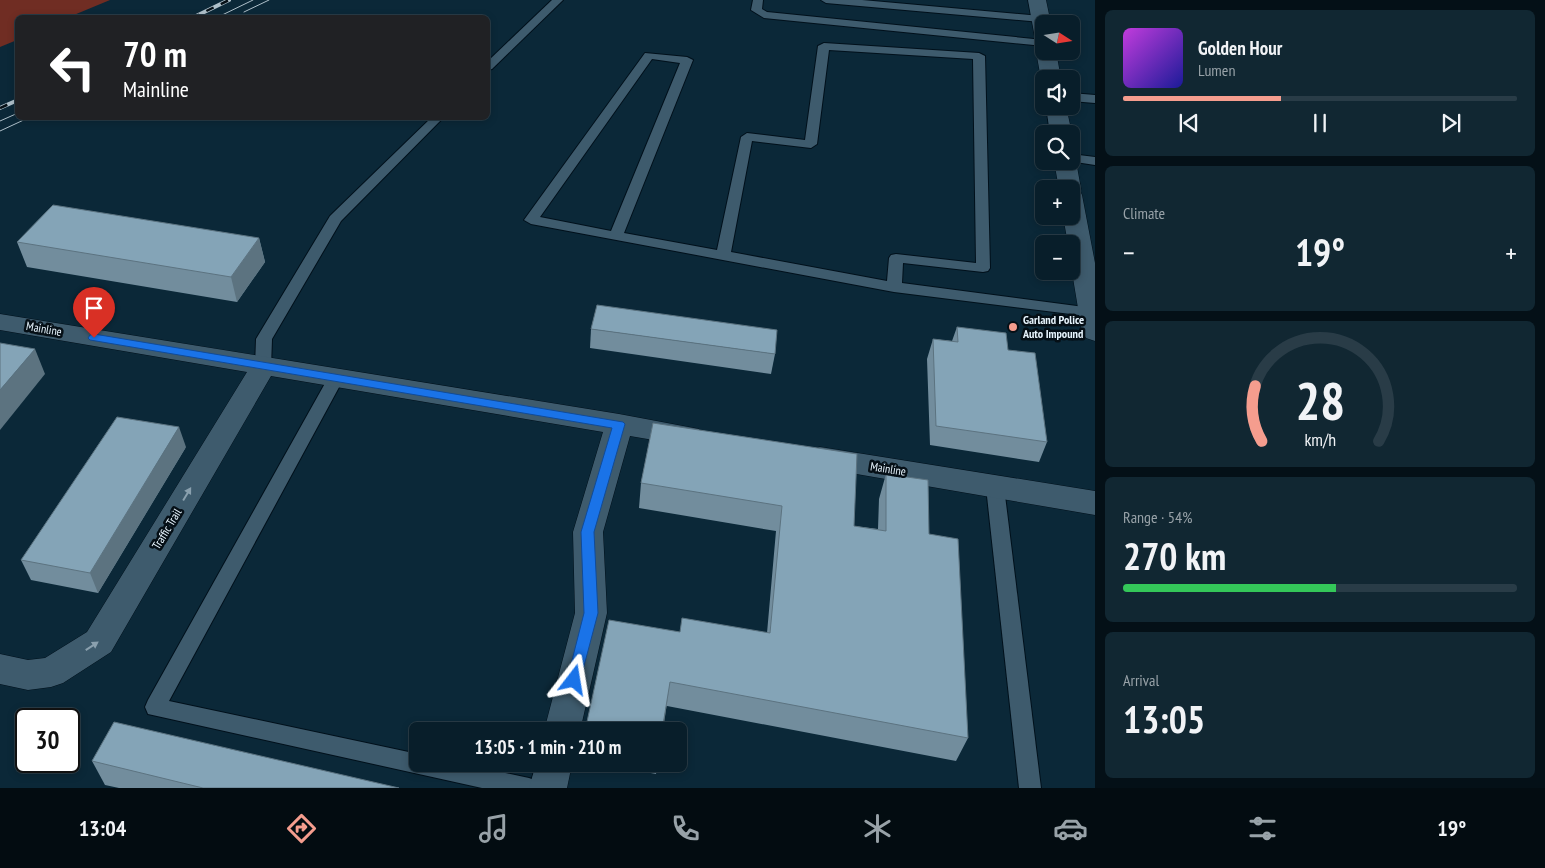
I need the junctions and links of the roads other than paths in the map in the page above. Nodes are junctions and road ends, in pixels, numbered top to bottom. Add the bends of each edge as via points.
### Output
1 (558, 0) edge
2 (758, 0) edge
3 (826, 0) edge
4 (1037, 0) edge
5 (1040, 15) edge
6 (1035, 18) edge
7 (1035, 42) edge
8 (490, 65) edge
9 (1080, 98) edge
10 (1095, 99) edge
11 (435, 120) edge
12 (1080, 159) edge
13 (1095, 161) edge
14 (1076, 225) edge
15 (616, 235) junction
16 (723, 255) junction
17 (894, 287) junction
18 (0, 322) edge
19 (1093, 322) edge
20 (263, 367) junction
21 (336, 378) junction
22 (619, 424) junction
23 (716, 440) edge
24 (793, 453) edge
25 (995, 487) junction
26 (1095, 503) edge
27 (0, 669) edge
28 (564, 722) edge
29 (552, 772) edge
30 (529, 788) edge
31 (548, 788) edge
32 (1030, 788) edge

1 - 8 lane
2 - 7 lane via 756,10 764,15
3 - 6 lane
4 - 5 street
9 - 10 lane
11 - 20 lane via 335,219 264,339
12 - 13 lane
14 - 19 street
15 - 15 lane via 531,220 649,55 687,60
15 - 16 lane
16 - 17 lane
16 - 17 lane via 748,137 811,144 824,46 979,56 983,268 896,258
17 - 19 lane
18 - 20 street, Mainline
20 - 21 street, Mainline
27 -> 20 street, Traffic Trail via 28,675 51,672 99,642
21 - 22 street, Mainline
21 - 30 lane via 155,707
22 - 23 street, Mainline
22 - 28 street via 588,532 591,613
24 - 25 street, Mainline
25 - 26 street, Mainline
25 - 32 lane
29 - 31 street

